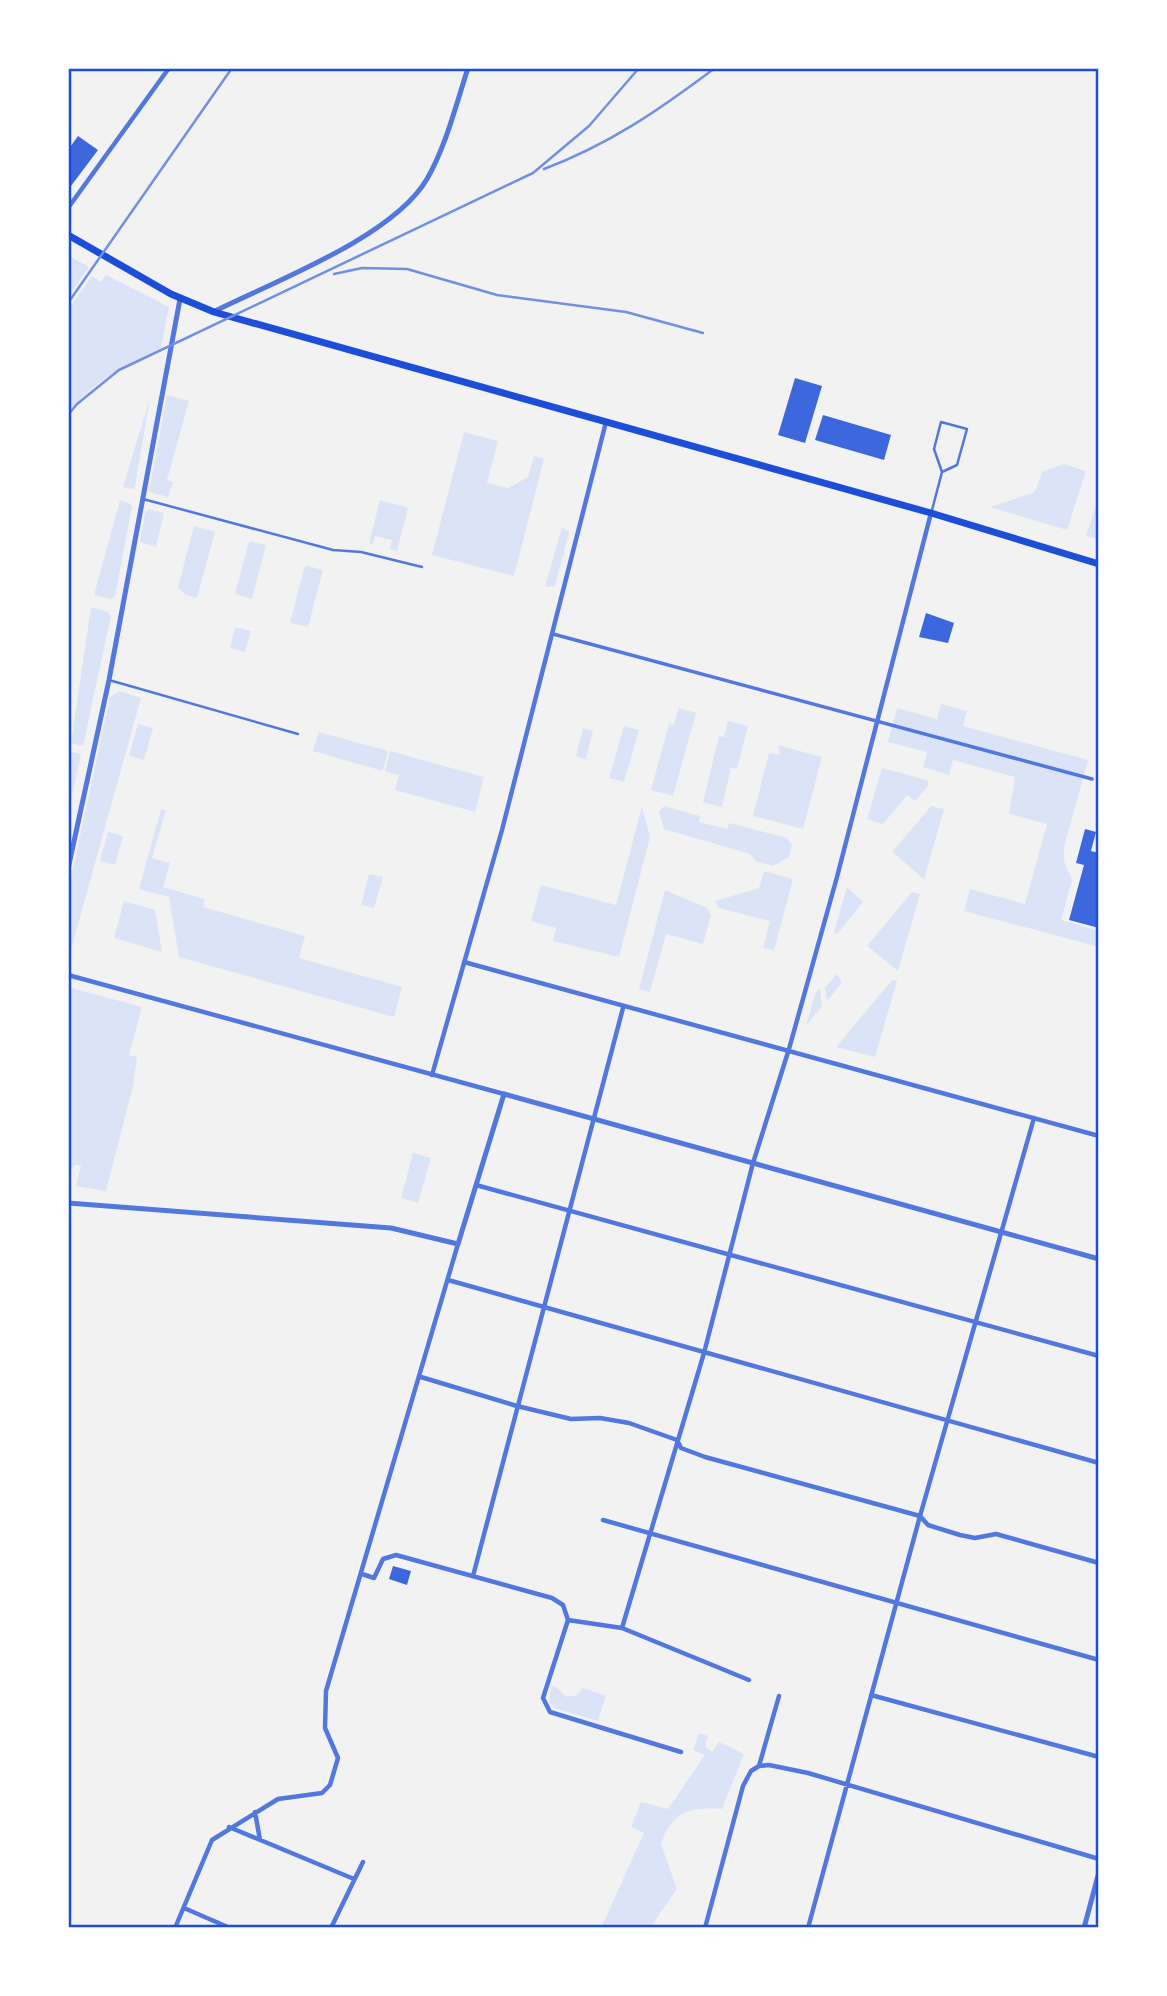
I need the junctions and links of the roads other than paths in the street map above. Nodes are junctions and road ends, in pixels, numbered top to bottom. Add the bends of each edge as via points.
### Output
1 (169, 68) edge
2 (468, 68) edge
3 (68, 208) edge
4 (68, 235) edge
5 (180, 299) junction
6 (214, 312) junction
7 (607, 422) junction
8 (942, 472) junction
9 (143, 499) junction
10 (931, 513) junction
11 (1099, 564) edge
12 (422, 567) dead end
13 (551, 633) junction
14 (108, 680) junction
15 (877, 720) junction
16 (298, 734) dead end
17 (1092, 779) dead end
18 (68, 869) edge
19 (464, 962) junction
20 (68, 975) edge
21 (623, 1008) junction
22 (789, 1049) junction
23 (432, 1075) junction
24 (504, 1094) junction
25 (1034, 1118) junction
26 (593, 1120) junction
27 (1099, 1136) edge
28 (753, 1163) junction
29 (476, 1185) junction
30 (68, 1203) edge
31 (570, 1212) junction
32 (1002, 1232) junction
33 (458, 1244) junction
34 (731, 1256) junction
35 (1099, 1259) edge
36 (448, 1280) junction
37 (544, 1307) junction
38 (978, 1322) junction
39 (704, 1353) junction
40 (1099, 1356) edge
41 (421, 1377) junction
42 (517, 1406) junction
43 (950, 1420) junction
44 (677, 1440) junction
45 (1099, 1463) edge
46 (920, 1516) junction
47 (603, 1520) dead end
48 (648, 1533) junction
49 (1099, 1563) edge
50 (362, 1574) junction
51 (473, 1576) junction
52 (897, 1603) junction
53 (568, 1620) junction
54 (622, 1628) junction
55 (1099, 1660) edge
56 (749, 1681) dead end
57 (872, 1695) junction
58 (779, 1696) dead end
59 (681, 1752) dead end
60 (1099, 1757) edge
61 (759, 1766) junction
62 (846, 1786) junction
63 (255, 1812) junction
64 (229, 1827) junction
65 (260, 1840) junction
66 (1099, 1859) edge
67 (363, 1862) dead end
68 (1099, 1872) edge
69 (354, 1879) junction
70 (184, 1908) junction
71 (175, 1928) edge
72 (230, 1928) edge
73 (331, 1928) edge
74 (705, 1928) edge
75 (808, 1928) edge
76 (1084, 1928) edge

1 - 3 street
2 - 6 street via 427,179 406,207 355,242
4 - 5 main road
5 - 6 main road
5 - 9 street
6 - 7 main road
7 - 10 main road
7 - 13 street
8 - 8 lane via 957,465 967,429 942,422 934,449
8 - 10 lane
9 - 12 lane via 333,550
9 - 14 street
10 - 11 main road
10 - 15 street
13 - 15 street
13 - 19 street
14 - 16 lane
14 - 18 street
15 - 17 street
15 - 22 street
19 - 21 street
19 - 23 street
20 - 23 street
21 - 22 street
21 - 26 street
22 - 25 street
22 - 28 street
23 - 24 street
24 - 26 street
24 - 29 street
25 - 27 street
25 - 32 street
26 - 28 street
26 - 31 street
28 - 32 street
28 - 34 street
29 - 31 street
29 - 33 street
30 - 33 street via 391,1228
31 - 34 street
31 - 37 street
32 - 35 street
32 - 38 street
33 - 36 street
34 - 38 street
34 - 39 street
36 - 37 street
36 - 41 street
37 - 39 street
37 - 42 street
38 - 40 street
38 - 43 street
39 - 43 street
39 - 44 street
41 - 42 street
41 - 50 street
42 - 44 street via 571,1419 629,1423
42 - 51 street
43 - 45 street
43 - 46 street
44 - 46 street via 681,1448 705,1457
44 - 48 street
46 - 49 street via 928,1525 960,1535 996,1534
46 - 52 street
47 - 48 street
48 - 52 street
48 - 54 street
50 - 51 street via 374,1578 383,1559 396,1555
50 - 63 street via 323,1703 325,1728 338,1758 330,1785 322,1793 278,1799
51 - 53 street via 552,1598 563,1605
52 - 55 street
52 - 57 street
53 - 54 street
53 - 59 street via 543,1698 550,1712
54 - 56 street
57 - 60 street
57 - 62 street
58 - 61 street
61 - 62 street via 781,1767
61 - 74 street via 751,1770 743,1786
62 - 66 street
62 - 75 street
63 - 64 street
63 - 65 street
64 - 65 street
64 - 70 street via 212,1840
65 - 69 street
67 - 69 street
68 - 76 street
69 - 73 street
70 - 71 street
70 - 72 street

